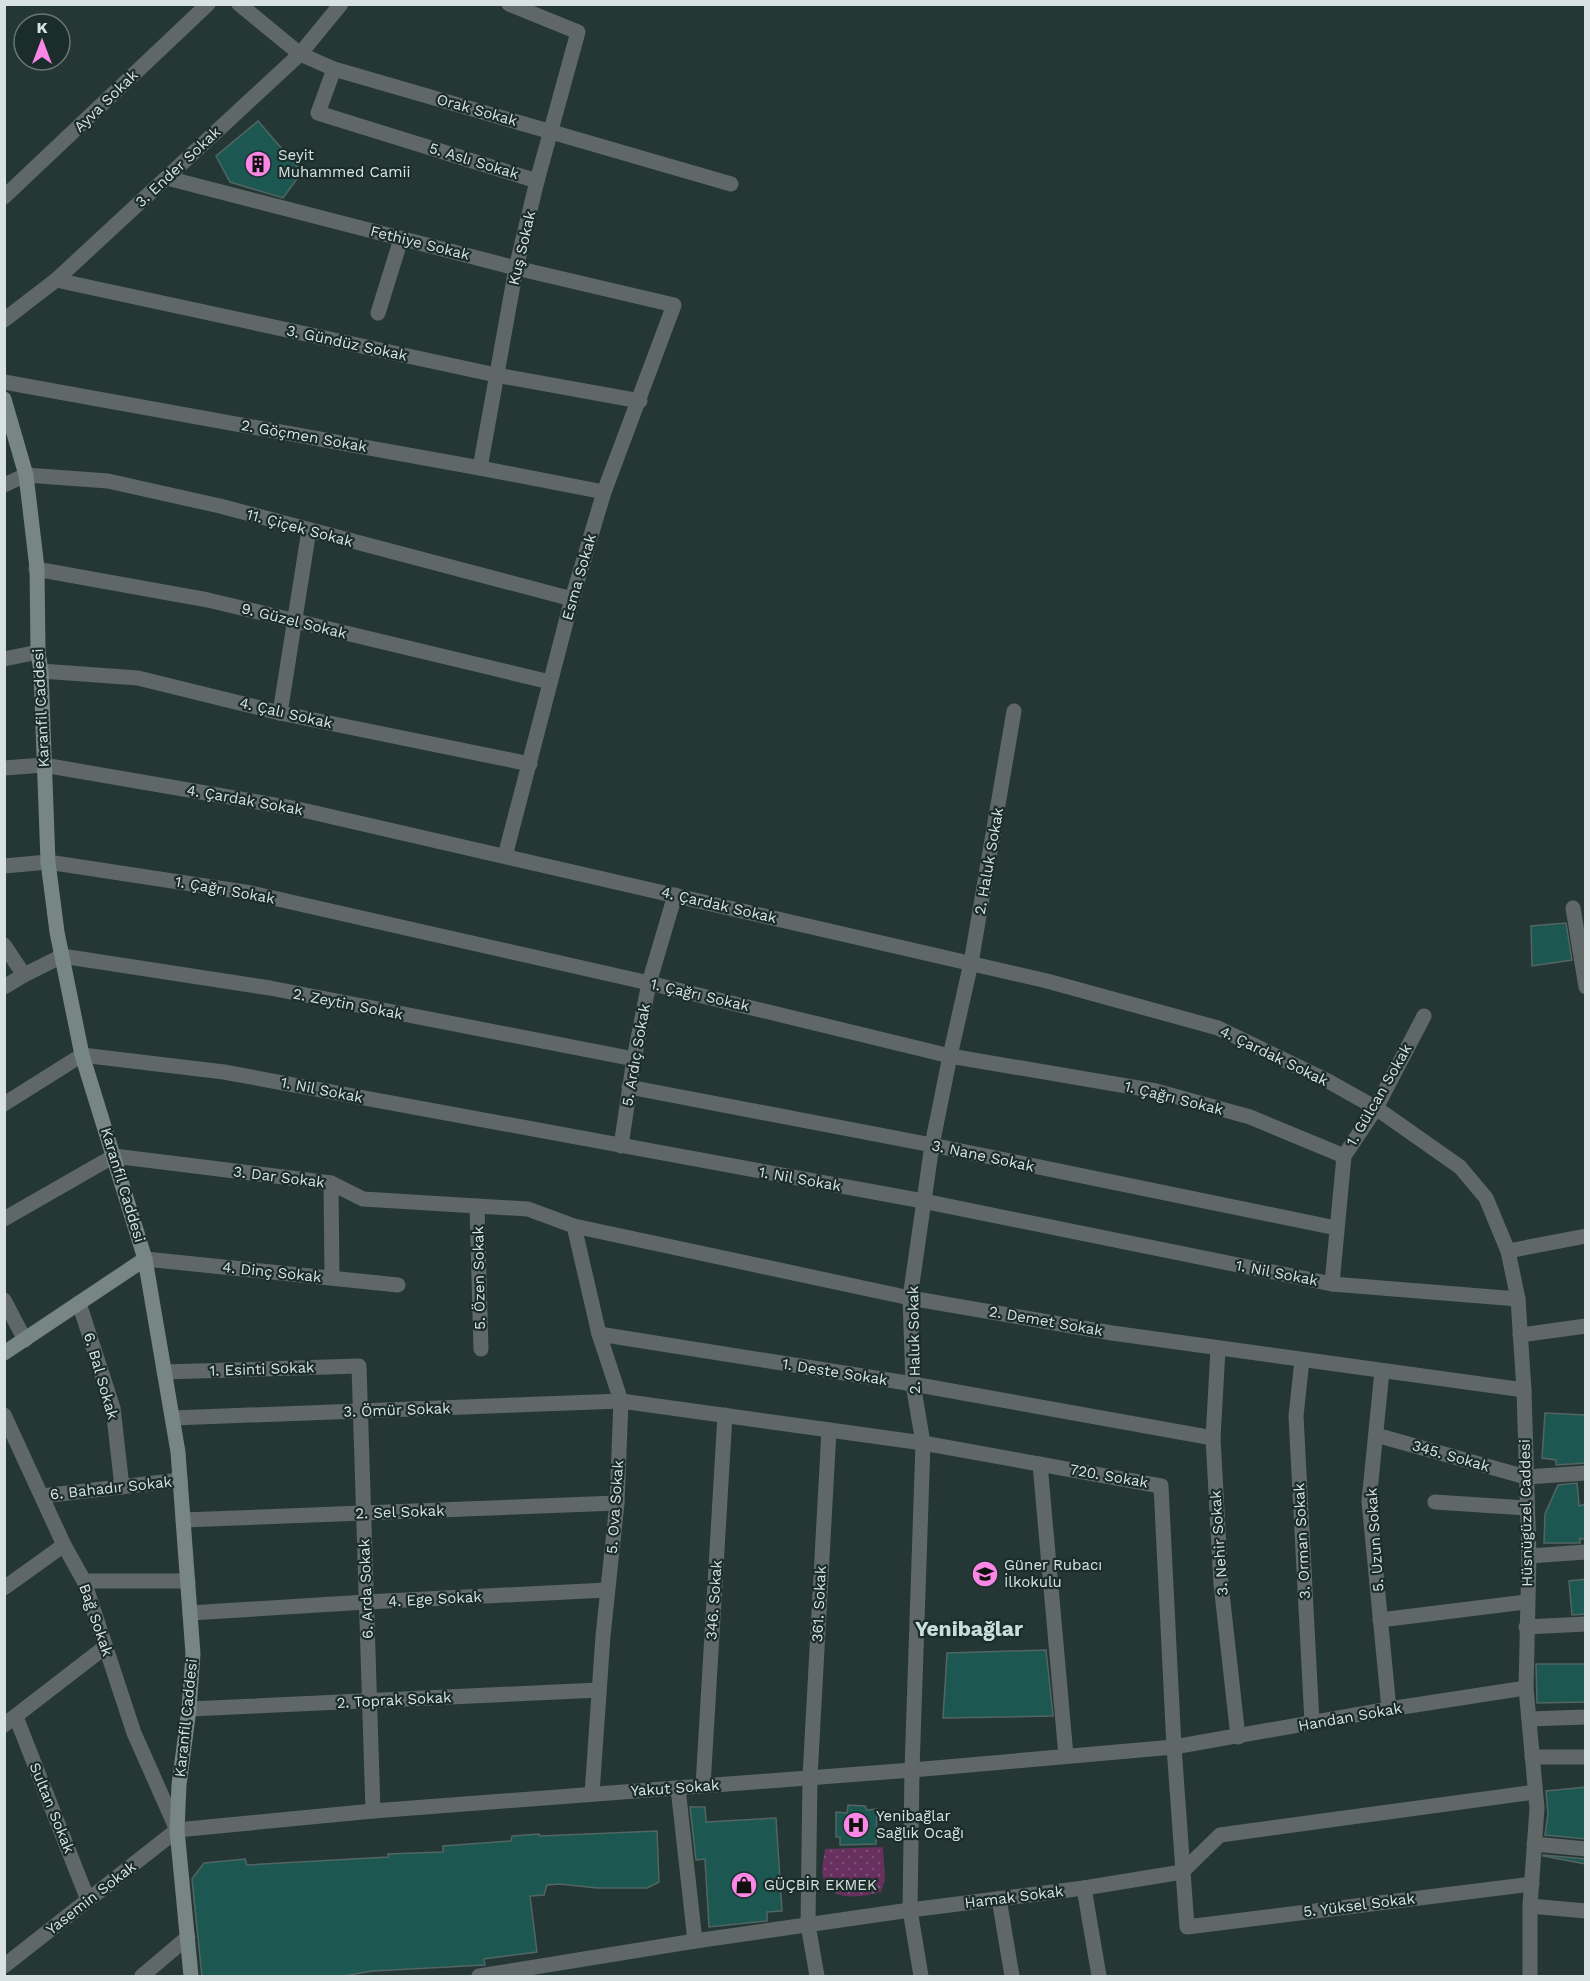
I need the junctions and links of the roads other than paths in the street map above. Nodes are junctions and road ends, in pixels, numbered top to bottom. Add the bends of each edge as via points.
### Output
1 (208, 4) edge
2 (239, 4) edge
3 (341, 4) edge
4 (508, 4) edge
5 (300, 54) junction
6 (334, 69) junction
7 (551, 132) junction
8 (167, 178) junction
9 (537, 181) junction
10 (731, 184) dead end
11 (4, 198) edge
12 (402, 239) junction
13 (516, 268) junction
14 (56, 280) junction
15 (674, 305) joint
16 (378, 313) dead end
17 (4, 320) edge
18 (496, 375) junction
19 (4, 382) edge
20 (4, 399) edge
21 (640, 401) junction
22 (480, 468) junction
23 (26, 475) junction
24 (4, 485) edge
25 (604, 492) junction
26 (309, 530) junction
27 (36, 569) junction
28 (572, 599) junction
29 (294, 622) junction
30 (38, 652) junction
31 (4, 658) edge
32 (41, 670) junction
33 (550, 682) junction
34 (1014, 711) dead end
35 (280, 713) junction
36 (530, 764) junction
37 (44, 765) junction
38 (4, 768) edge
39 (505, 856) junction
40 (48, 862) junction
41 (4, 866) edge
42 (675, 895) junction
43 (1573, 908) dead end
44 (4, 945) edge
45 (62, 956) junction
46 (972, 963) junction
47 (24, 975) junction
48 (649, 983) junction
49 (4, 987) edge
50 (1586, 987) edge
51 (1424, 1016) dead end
52 (82, 1055) junction
53 (950, 1056) junction
54 (634, 1059) junction
55 (629, 1087) junction
56 (4, 1104) edge
57 (1376, 1108) junction
58 (932, 1145) junction
59 (621, 1146) junction
60 (114, 1156) junction
61 (1344, 1156) junction
62 (331, 1183) junction
63 (923, 1202) junction
64 (477, 1206) junction
65 (4, 1219) edge
66 (574, 1226) junction
67 (1336, 1228) junction
68 (1586, 1236) edge
69 (1508, 1251) junction
70 (146, 1259) junction
71 (332, 1278) junction
72 (1332, 1284) junction
73 (398, 1285) dead end
74 (910, 1298) junction
75 (1518, 1299) junction
76 (4, 1300) edge
77 (79, 1303) junction
78 (1586, 1326) edge
79 (599, 1334) junction
80 (1520, 1335) junction
81 (24, 1340) junction
82 (481, 1349) dead end
83 (1218, 1349) junction
84 (4, 1353) edge
85 (1302, 1360) junction
86 (359, 1366) joint
87 (165, 1371) junction
88 (1382, 1371) junction
89 (912, 1384) junction
90 (1524, 1390) junction
91 (621, 1401) junction
92 (360, 1411) junction
93 (4, 1415) edge
94 (725, 1415) junction
95 (172, 1418) junction
96 (829, 1430) junction
97 (1376, 1435) junction
98 (1213, 1438) junction
99 (923, 1443) junction
100 (1040, 1464) junction
101 (1586, 1473) edge
102 (1527, 1477) junction
103 (180, 1480) junction
104 (122, 1487) junction
105 (42, 1496) junction
106 (1434, 1502) dead end
107 (616, 1503) junction
108 (1527, 1508) junction
109 (363, 1514) junction
110 (183, 1520) junction
111 (64, 1545) junction
112 (1586, 1552) edge
113 (1529, 1556) junction
114 (7, 1580) edge
115 (84, 1581) junction
116 (188, 1581) junction
117 (607, 1590) junction
118 (366, 1602) junction
119 (1527, 1602) junction
120 (190, 1613) junction
121 (1380, 1620) junction
122 (1586, 1624) edge
123 (1526, 1627) junction
124 (105, 1647) junction
125 (1526, 1688) junction
126 (599, 1690) junction
127 (370, 1702) junction
128 (189, 1709) junction
129 (1389, 1709) junction
130 (1586, 1717) edge
131 (1529, 1719) junction
132 (10, 1721) edge
133 (1312, 1723) junction
134 (1238, 1737) junction
135 (1174, 1747) junction
136 (1066, 1756) junction
137 (1532, 1757) junction
138 (1586, 1757) edge
139 (912, 1770) junction
140 (810, 1778) junction
141 (703, 1786) junction
142 (678, 1788) junction
143 (1535, 1792) junction
144 (592, 1794) junction
145 (373, 1811) junction
146 (177, 1830) junction
147 (1534, 1844) junction
148 (1586, 1849) edge
149 (1182, 1872) junction
150 (1532, 1884) junction
151 (1084, 1888) junction
152 (999, 1899) junction
153 (88, 1900) junction
154 (1530, 1906) junction
155 (910, 1910) junction
156 (1586, 1911) edge
157 (808, 1925) junction
158 (1187, 1927) joint
159 (188, 1937) junction
160 (695, 1941) junction
161 (5, 1966) edge
162 (142, 1977) edge
163 (191, 1977) edge
164 (479, 1977) edge
165 (818, 1977) edge
166 (921, 1977) edge
167 (1012, 1977) edge
168 (1099, 1977) edge
169 (1530, 1977) edge

1 - 11 street, Ayva Sokak
2 - 5 street, Orak Sokak
3 - 5 street, 3. Ender Sokak
4 - 7 street, Kuş Sokak via 578,32
5 - 6 street, Orak Sokak
5 - 8 street, 3. Ender Sokak
6 - 7 street, Orak Sokak
6 - 9 street, 5. Aslı Sokak via 318,113
7 - 9 street, Kuş Sokak
7 - 10 street, Orak Sokak
8 - 12 street, Fethiye Sokak
8 - 14 street, 3. Ender Sokak
9 - 13 street, Kuş Sokak
12 - 13 street, Fethiye Sokak
12 - 16 street
13 - 15 street, Fethiye Sokak
13 - 18 street, Kuş Sokak
14 - 17 street, 3. Ender Sokak
14 - 18 street, 3. Gündüz Sokak
15 - 21 street, Esma Sokak
18 - 21 street, 3. Gündüz Sokak
18 - 22 street, Kuş Sokak
19 - 22 street, 2. Göçmen Sokak
20 - 23 street, Karanfil Caddesi
21 - 25 street, Esma Sokak
22 - 25 street, 2. Göçmen Sokak
23 - 24 street
23 - 26 street, 11. Çiçek Sokak via 108,481
23 - 27 street, Karanfil Caddesi
25 - 28 street, Esma Sokak
26 - 28 street, 11. Çiçek Sokak
26 - 29 street
27 - 29 street, 9. Güzel Sokak via 208,600
27 - 30 street, Karanfil Caddesi
28 - 33 street, Esma Sokak
29 - 33 street, 9. Güzel Sokak
29 - 35 street
30 - 31 street
30 - 32 street, Karanfil Caddesi
32 - 35 street, 4. Çalı Sokak via 138,678
32 - 37 street, Karanfil Caddesi
33 - 36 street, Esma Sokak
34 - 46 street, 2. Haluk Sokak
35 - 36 street, 4. Çalı Sokak
36 - 39 street, Esma Sokak
37 - 38 street, 4. Çardak Sokak
37 - 39 street, 4. Çardak Sokak via 298,809
37 - 40 street, Karanfil Caddesi
39 - 42 street, 4. Çardak Sokak
40 - 41 street, 1. Çağrı Sokak
40 - 45 street, Karanfil Caddesi
40 - 48 street, 1. Çağrı Sokak via 251,893
42 - 46 street, 4. Çardak Sokak
42 - 48 street, 5. Ardıç Sokak
43 - 50 street
44 - 47 street
45 - 47 street
45 - 52 street, Karanfil Caddesi
45 - 54 street, 2. Zeytin Sokak via 270,988
46 - 53 street, 2. Haluk Sokak
46 - 57 street, 4. Çardak Sokak via 1218,1028
47 - 49 street
48 - 53 street, 1. Çağrı Sokak
48 - 54 street, 5. Ardıç Sokak
51 - 57 street, 1. Gülcan Sokak
52 - 56 street
52 - 59 street, 1. Nil Sokak via 224,1072
52 - 60 street, Karanfil Caddesi
53 - 58 street, 2. Haluk Sokak
53 - 61 street, 1. Çağrı Sokak via 1156,1090 1250,1118
54 - 55 street, 5. Ardıç Sokak
55 - 58 street, 3. Nane Sokak
55 - 59 street, 5. Ardıç Sokak
57 - 61 street, 1. Gülcan Sokak
57 - 69 street, Hüsnügüzel Caddesi via 1460,1167 1486,1198
58 - 63 street, 2. Haluk Sokak
58 - 67 street, 3. Nane Sokak
59 - 63 street, 1. Nil Sokak
60 - 62 street, 3. Dar Sokak
60 - 65 street
60 - 70 street, Karanfil Caddesi
61 - 67 street, 1. Gülcan Sokak
62 - 64 street, 3. Dar Sokak via 363,1199
62 - 71 street
63 - 72 street, 1. Nil Sokak
63 - 74 street, 2. Haluk Sokak
64 - 66 street, 3. Dar Sokak via 528,1209
64 - 82 street, 5. Özen Sokak
66 - 74 street, 2. Demet Sokak
66 - 79 street, 5. Ova Sokak
67 - 72 street, 1. Gülcan Sokak
68 - 69 street
69 - 75 street, Hüsnügüzel Caddesi
70 - 71 street, 4. Dinç Sokak
70 - 77 street
70 - 87 street, Karanfil Caddesi
71 - 73 street, 4. Dinç Sokak
72 - 75 street, 1. Nil Sokak
74 - 83 street, 2. Demet Sokak
74 - 89 street, 2. Haluk Sokak
75 - 80 street, Hüsnügüzel Caddesi
76 - 81 street
77 - 81 street
77 - 104 street, 6. Bal Sokak via 113,1408
78 - 80 street
79 - 89 street, 1. Deste Sokak
79 - 91 street, 5. Ova Sokak
80 - 90 street, Hüsnügüzel Caddesi
81 - 84 street
83 - 85 street, 2. Demet Sokak
83 - 98 street, 3. Nehir Sokak
85 - 88 street, 2. Demet Sokak
85 - 133 street, 3. Orman Sokak via 1296,1416
86 - 87 street, 1. Esinti Sokak
86 - 92 street, 6. Arda Sokak
87 - 95 street, Karanfil Caddesi
88 - 90 street, 2. Demet Sokak
88 - 97 street, 5. Uzun Sokak
89 - 98 street, 1. Deste Sokak
89 - 99 street, 2. Haluk Sokak
90 - 102 street, Hüsnügüzel Caddesi
91 - 92 street, 3. Ömür Sokak
91 - 94 street, 720. Sokak
91 - 107 street, 5. Ova Sokak
92 - 95 street, 3. Ömür Sokak
92 - 109 street, 6. Arda Sokak
93 - 105 street, Bağ Sokak
94 - 96 street, 720. Sokak
94 - 141 street, 346. Sokak
95 - 103 street, Karanfil Caddesi
96 - 99 street, 720. Sokak
96 - 140 street, 361. Sokak
97 - 102 street, 345. Sokak
97 - 121 street, 5. Uzun Sokak via 1369,1501
98 - 134 street, 3. Nehir Sokak via 1221,1584
99 - 100 street, 720. Sokak
99 - 139 street, 2. Haluk Sokak
100 - 135 street, 720. Sokak via 1161,1486
100 - 136 street
101 - 102 street, 345. Sokak
102 - 108 street, Hüsnügüzel Caddesi
103 - 104 street, 6. Bahadır Sokak
103 - 110 street, Karanfil Caddesi
104 - 105 street, 6. Bahadır Sokak
105 - 111 street, Bağ Sokak
106 - 108 street
107 - 109 street, 2. Sel Sokak
107 - 117 street, 5. Ova Sokak
108 - 113 street, Hüsnügüzel Caddesi
109 - 110 street, 2. Sel Sokak
109 - 118 street, 6. Arda Sokak
110 - 116 street, Karanfil Caddesi
111 - 114 street
111 - 115 street, Bağ Sokak
112 - 113 street
113 - 119 street, Hüsnügüzel Caddesi
115 - 116 street
115 - 124 street, Bağ Sokak
116 - 120 street, Karanfil Caddesi
117 - 118 street, 4. Ege Sokak
117 - 126 street, 5. Ova Sokak
118 - 120 street, 4. Ege Sokak
118 - 127 street, 6. Arda Sokak
119 - 121 street
119 - 123 street, Hüsnügüzel Caddesi
120 - 128 street, Karanfil Caddesi via 193,1654
121 - 129 street, 5. Uzun Sokak
122 - 123 street
123 - 125 street, Hüsnügüzel Caddesi
124 - 132 street
124 - 146 street, Bağ Sokak via 134,1733
125 - 129 street, Handan Sokak
125 - 131 street, Hüsnügüzel Caddesi
126 - 127 street, 2. Toprak Sokak
126 - 144 street, 5. Ova Sokak
127 - 128 street, 2. Toprak Sokak
127 - 145 street, 6. Arda Sokak
128 - 146 street, Karanfil Caddesi
129 - 133 street, Handan Sokak
130 - 131 street
131 - 137 street, Hüsnügüzel Caddesi
132 - 153 street, Sultan Sokak
133 - 134 street, Handan Sokak
134 - 135 street, Handan Sokak
135 - 136 street, Yakut Sokak
135 - 149 street, 720. Sokak
136 - 139 street, Yakut Sokak
137 - 138 street
137 - 143 street, Hüsnügüzel Caddesi
139 - 140 street, Yakut Sokak
139 - 155 street, 2. Haluk Sokak
140 - 141 street, Yakut Sokak
140 - 157 street, 361. Sokak
141 - 142 street, Yakut Sokak
142 - 144 street, Yakut Sokak
142 - 160 street
143 - 147 street, Hüsnügüzel Caddesi
143 - 149 street via 1220,1834
144 - 145 street, Yakut Sokak
145 - 146 street, Yakut Sokak
146 - 153 street, Yasemin Sokak
146 - 159 street, Karanfil Caddesi
147 - 148 street
147 - 150 street, Hüsnügüzel Caddesi
149 - 151 street, Hamak Sokak
149 - 158 street, 720. Sokak
150 - 154 street, Hüsnügüzel Caddesi
150 - 158 street, 5. Yüksel Sokak
151 - 152 street, Hamak Sokak
151 - 168 street
152 - 155 street, Hamak Sokak
152 - 167 street
153 - 161 street, Yasemin Sokak
154 - 156 street
154 - 169 street, Hüsnügüzel Caddesi
155 - 157 street, Hamak Sokak
155 - 166 street, 2. Haluk Sokak
157 - 160 street, Hamak Sokak
157 - 165 street, 361. Sokak
159 - 162 street
159 - 163 street, Karanfil Caddesi
160 - 164 street, Hamak Sokak

